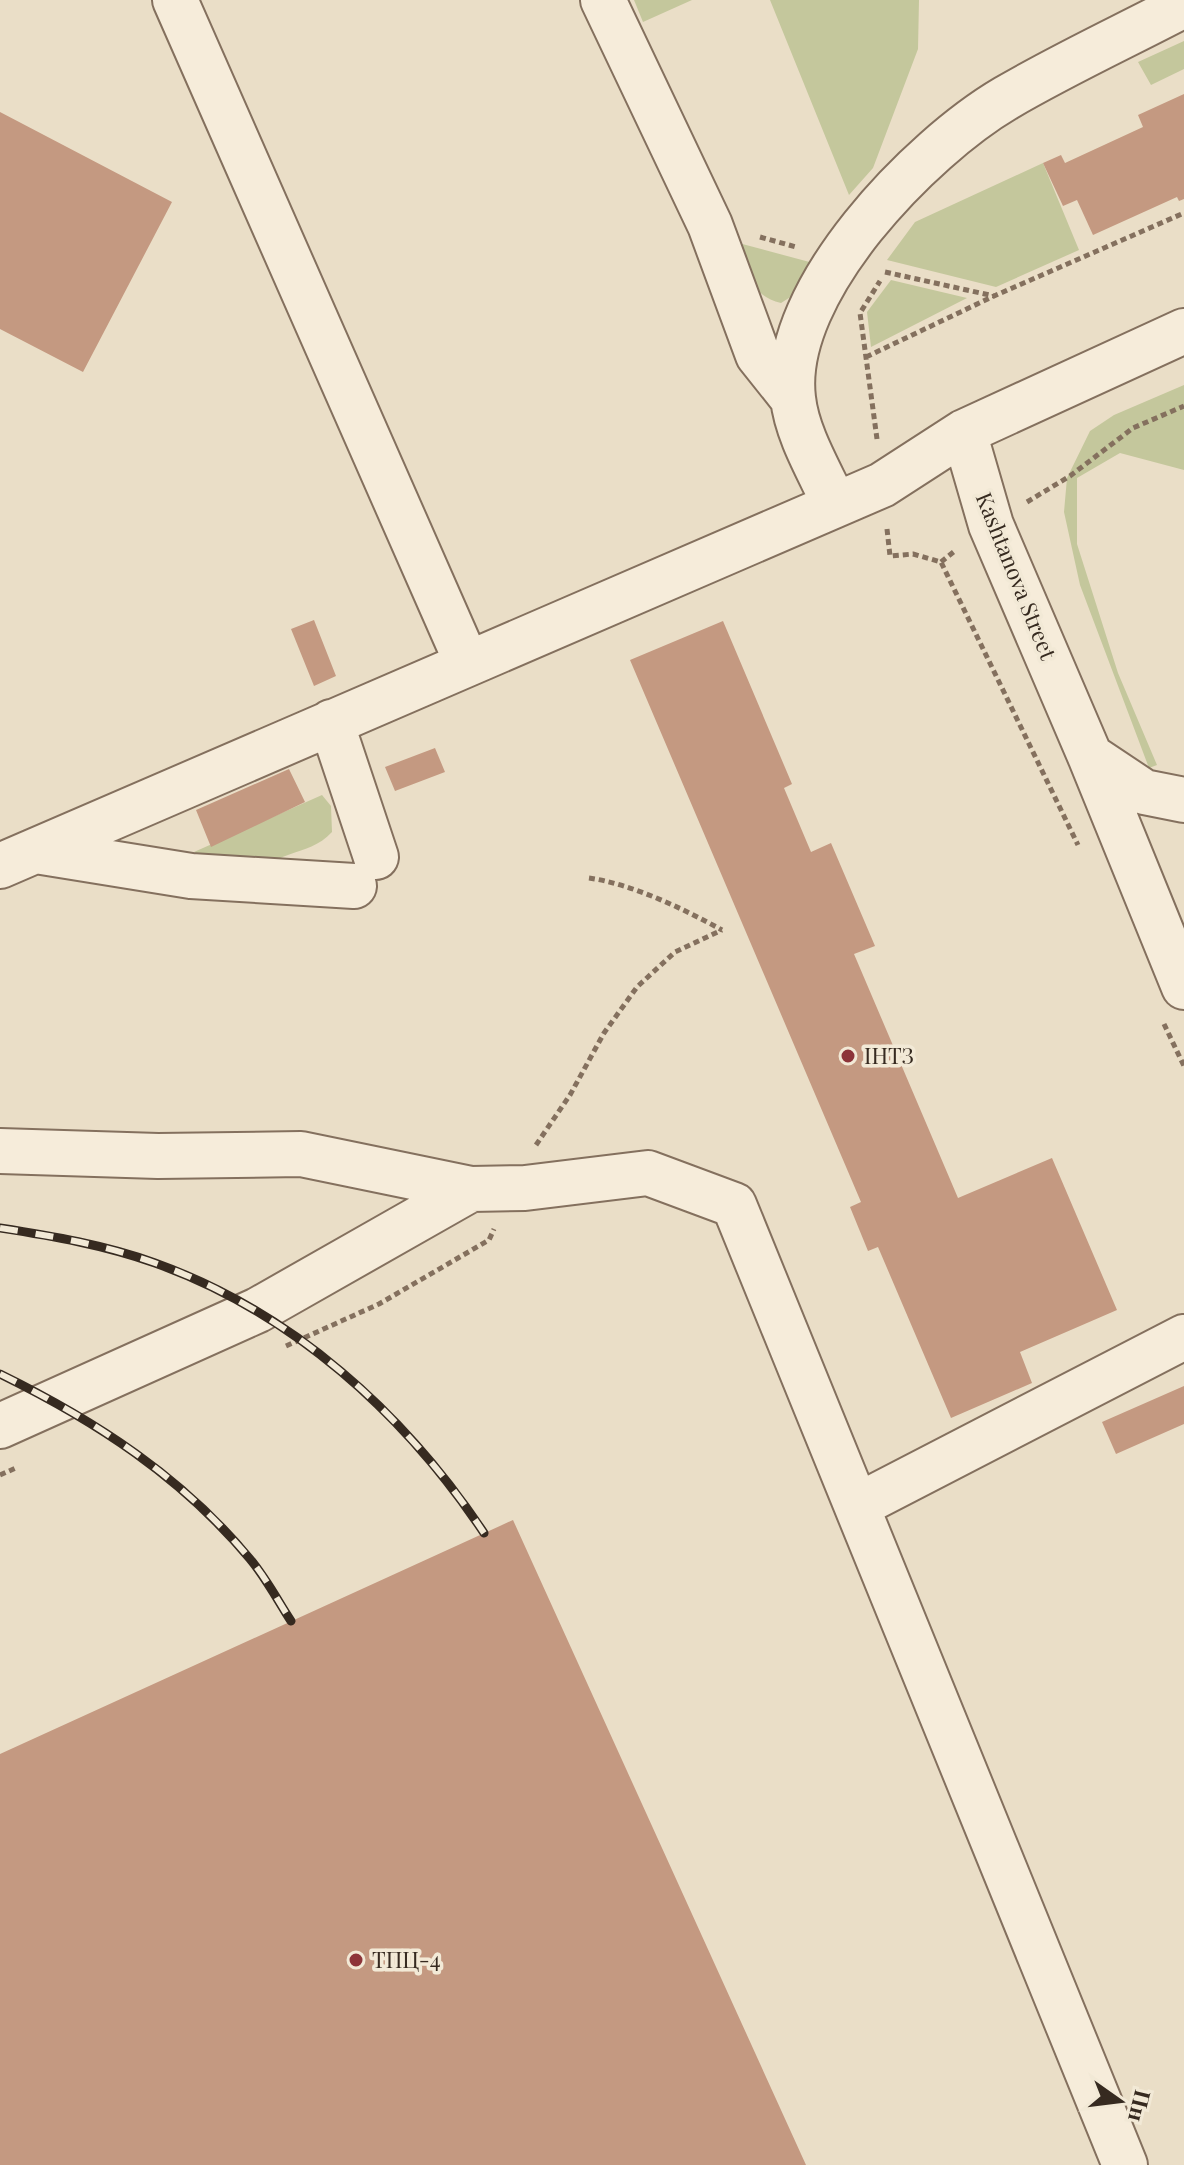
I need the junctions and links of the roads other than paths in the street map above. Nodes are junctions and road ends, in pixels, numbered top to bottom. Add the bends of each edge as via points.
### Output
1 (175, 0) edge
2 (603, 0) edge
3 (1184, 5) edge
4 (1184, 331) edge
5 (793, 399) junction
6 (964, 432) junction
7 (835, 505) junction
8 (467, 663) junction
9 (331, 722) junction
10 (1090, 756) junction
11 (1184, 800) edge
12 (18, 859) edge
13 (1174, 1005) edge
14 (0, 1151) edge
15 (471, 1189) junction
16 (1184, 1337) edge
17 (0, 1426) edge
18 (857, 1506) junction
19 (1125, 2165) edge

1 - 8 street
2 - 5 street via 710,225 758,355
3 - 5 street via 1005,98 947,138 881,204 812,304 793,361
4 - 6 street
5 - 7 street
6 - 7 street via 882,485
6 - 10 street, Kashtanova Street via 991,525
7 - 8 street
8 - 9 street
9 - 12 street
9 - 12 street via 365,871 191,876
10 - 11 street via 1144,792
10 - 13 street, Kashtanova Street
14 - 15 street via 301,1154
15 - 17 street via 258,1310
15 - 18 street via 648,1173 734,1205
16 - 18 street
18 - 19 street

